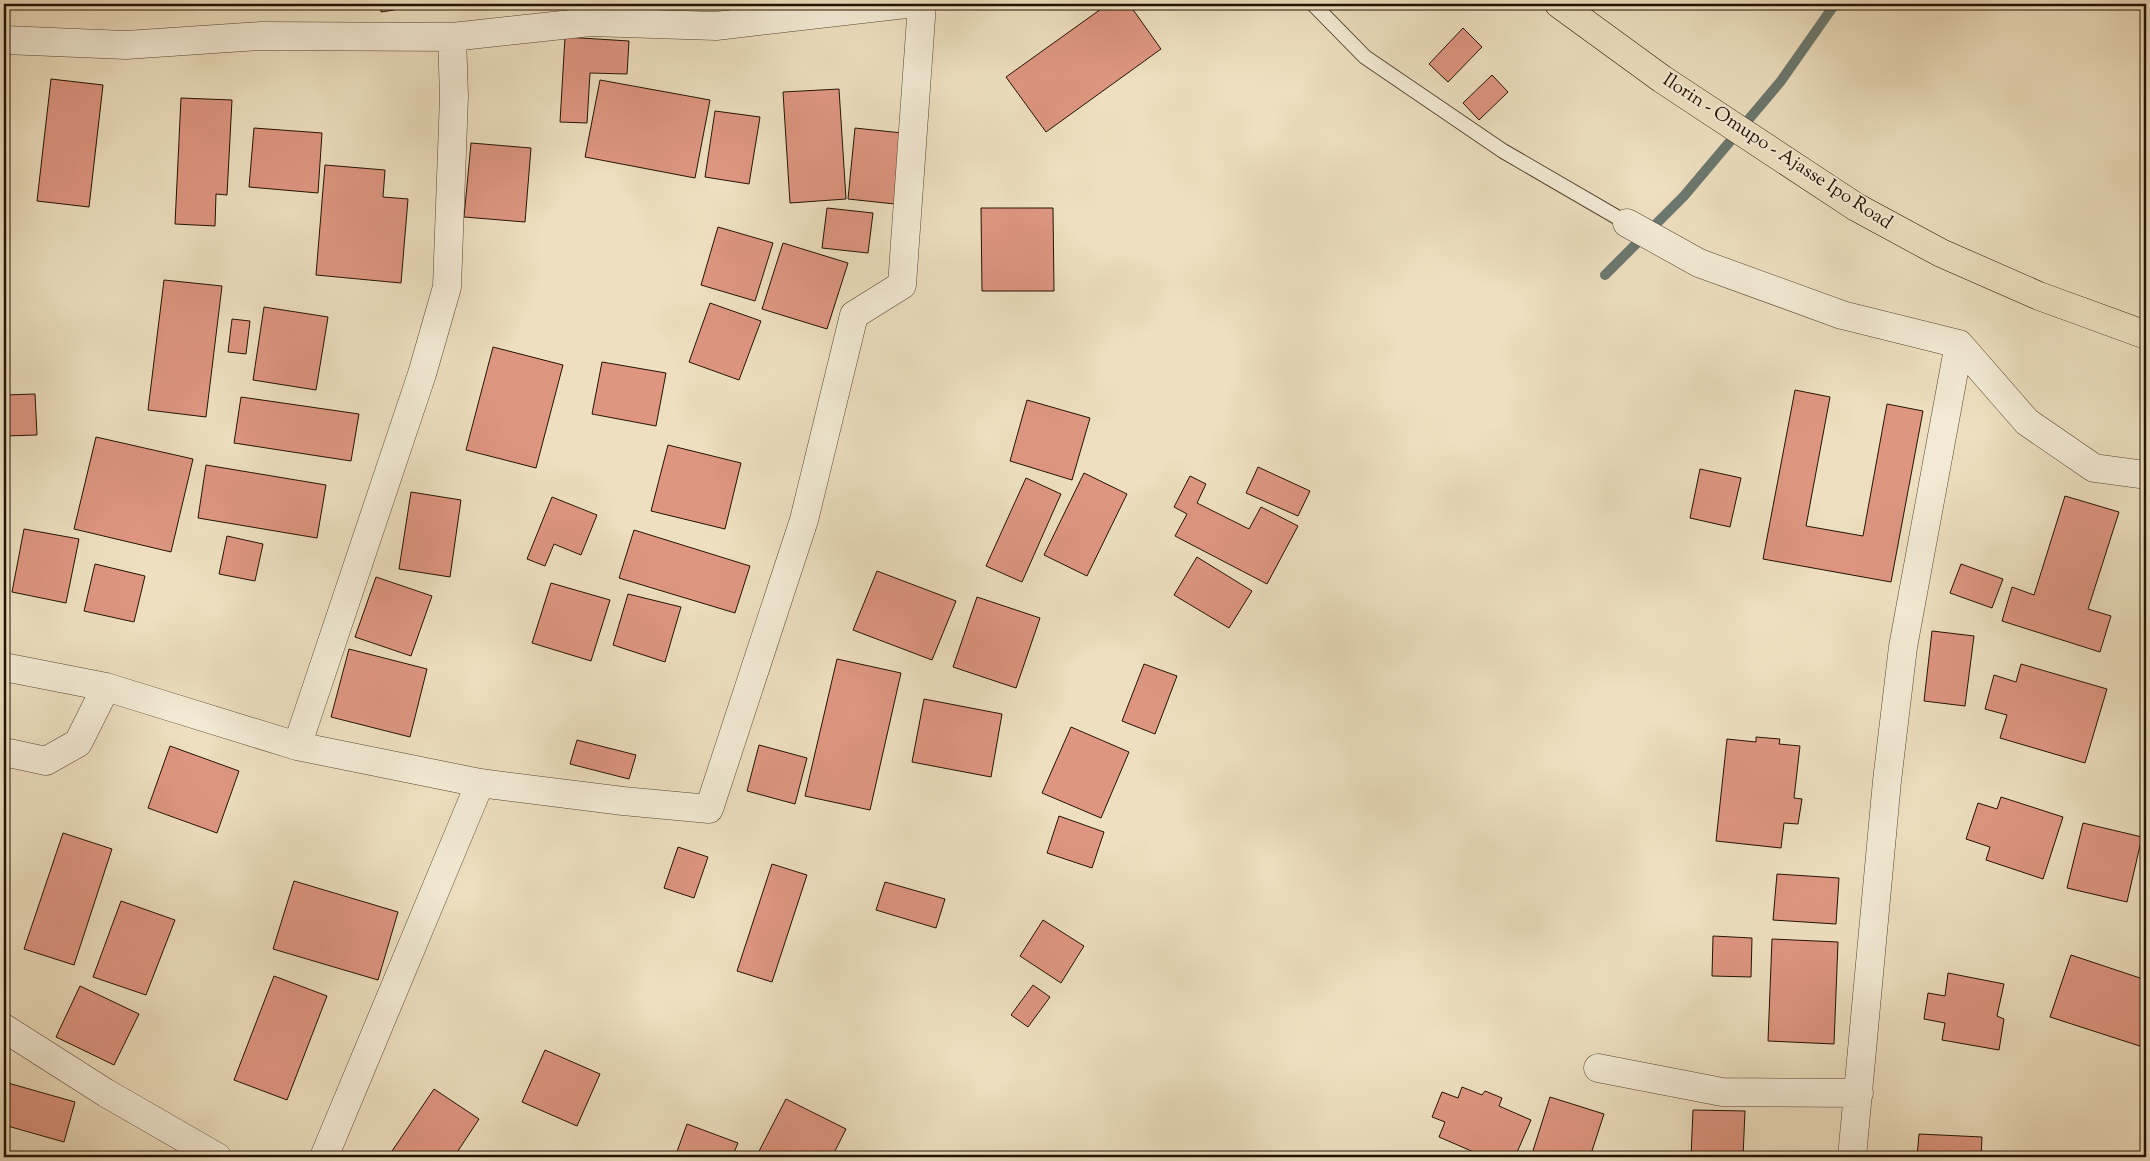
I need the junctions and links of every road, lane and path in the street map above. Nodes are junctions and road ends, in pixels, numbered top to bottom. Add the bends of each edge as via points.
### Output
1 (906, 4) edge
2 (922, 4) edge
3 (1313, 4) edge
4 (1559, 4) edge
5 (452, 37) junction
6 (4, 40) edge
7 (1627, 223) joint
8 (2146, 335) edge
9 (1959, 344) junction
10 (2146, 475) edge
11 (4, 667) edge
12 (106, 687) junction
13 (297, 746) junction
14 (4, 752) edge
15 (480, 783) junction
16 (4, 1028) edge
17 (1598, 1068) dead end
18 (1859, 1093) junction
19 (217, 1157) edge
20 (324, 1157) edge
21 (1852, 1157) edge

1 - 5 street via 716,26 590,22
2 - 15 street via 902,285 854,315 804,520 709,809
3 - 7 lane via 1365,58 1503,151
4 - 8 highway, Ilorin - Omupo - Ajasse Ipo Road via 1662,79 1856,207 1940,253 2039,296
5 - 6 street via 261,36 126,45
5 - 13 street via 454,96 447,288 422,374
7 - 9 street via 1699,263 1842,315
9 - 10 street via 2027,422 2094,468
9 - 18 street via 1903,647 1887,781
11 - 12 street
12 - 13 street
12 - 14 street via 78,743 46,761
13 - 15 street
15 - 20 street
16 - 19 street via 106,1093
17 - 18 street via 1722,1092
18 - 21 street

